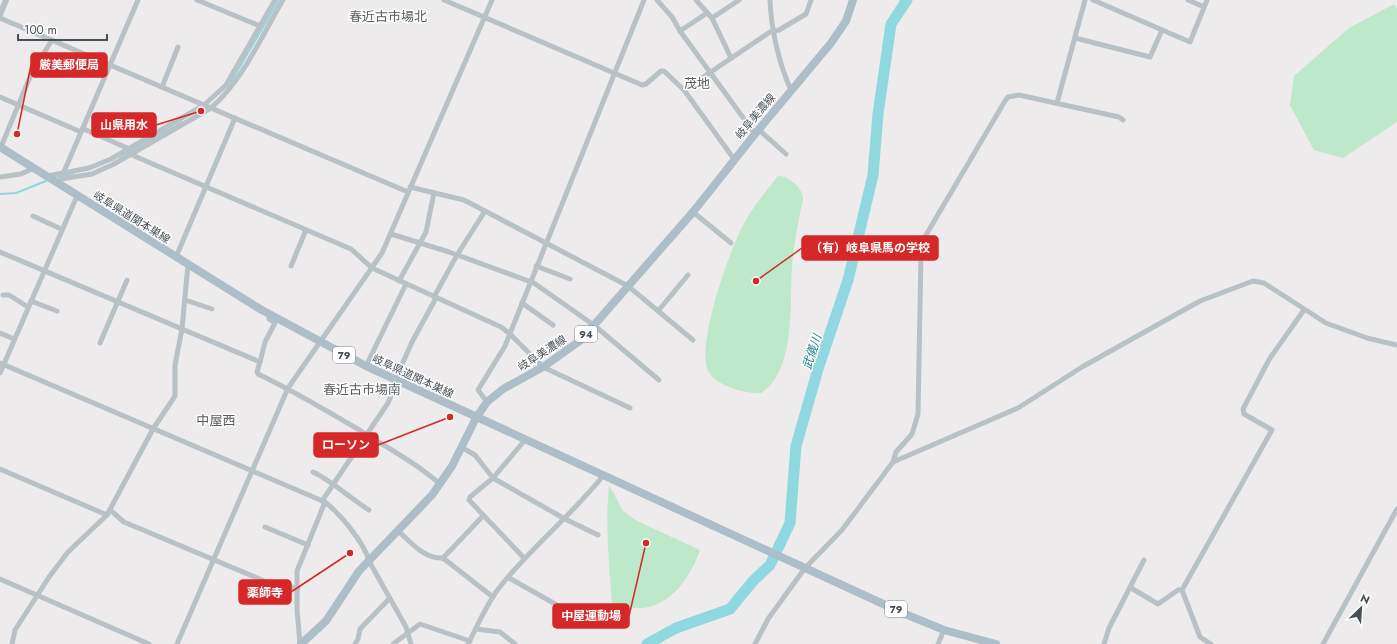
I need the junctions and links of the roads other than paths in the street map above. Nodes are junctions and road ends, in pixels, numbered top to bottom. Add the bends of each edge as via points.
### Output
1 (6, 0) edge
2 (138, 0) edge
3 (198, 0) edge
4 (275, 0) edge
5 (283, 0) edge
6 (444, 0) edge
7 (492, 0) edge
8 (644, 0) edge
9 (657, 0) edge
10 (696, 0) edge
11 (739, 0) edge
12 (770, 0) edge
13 (811, 0) edge
14 (853, 0) edge
15 (1085, 0) edge
16 (1093, 0) edge
17 (1188, 0) edge
18 (1208, 0) edge
19 (1204, 7) junction
20 (706, 13) junction
21 (0, 15) edge
22 (484, 17) junction
23 (0, 18) edge
24 (712, 18) junction
25 (260, 26) junction
26 (1162, 30) junction
27 (680, 31) junction
28 (774, 31) junction
29 (1075, 38) junction
30 (52, 40) junction
31 (178, 47) dead end
32 (731, 58) junction
33 (110, 65) junction
34 (615, 72) junction
35 (710, 72) junction
36 (162, 87) junction
37 (684, 90) junction
38 (791, 90) junction
39 (0, 97) edge
40 (1057, 103) junction
41 (18, 105) junction
42 (204, 105) junction
43 (211, 108) junction
44 (235, 118) junction
45 (1123, 120) dead end
46 (82, 130) junction
47 (756, 131) junction
48 (0, 147) edge
49 (129, 152) junction
50 (786, 154) dead end
51 (734, 159) junction
52 (34, 168) junction
53 (48, 176) junction
54 (0, 177) edge
55 (61, 177) junction
56 (205, 187) junction
57 (409, 190) junction
58 (434, 193) junction
59 (77, 196) junction
60 (485, 211) junction
61 (693, 212) junction
62 (33, 216) dead end
63 (61, 229) junction
64 (306, 230) junction
65 (391, 234) junction
66 (421, 243) junction
67 (731, 243) dead end
68 (546, 244) junction
69 (0, 252) edge
70 (457, 255) junction
71 (176, 257) junction
72 (188, 264) junction
73 (291, 266) dead end
74 (536, 266) junction
75 (372, 268) junction
76 (44, 270) junction
77 (688, 275) dead end
78 (570, 279) dead end
79 (127, 280) dead end
80 (399, 281) junction
81 (530, 282) junction
82 (406, 284) junction
83 (628, 286) junction
84 (2, 295) dead end
85 (435, 297) junction
86 (185, 300) junction
87 (31, 301) junction
88 (118, 302) junction
89 (522, 303) junction
90 (28, 307) junction
91 (212, 309) dead end
92 (1304, 310) junction
93 (57, 311) dead end
94 (658, 311) junction
95 (270, 314) junction
96 (554, 325) dead end
97 (595, 326) junction
98 (182, 329) junction
99 (0, 333) edge
100 (510, 334) junction
101 (14, 339) junction
102 (693, 340) dead end
103 (320, 342) junction
104 (100, 343) dead end
105 (1397, 345) edge
106 (260, 362) junction
107 (2, 364) edge
108 (366, 366) junction
109 (543, 368) junction
110 (0, 373) edge
111 (396, 380) junction
112 (659, 380) dead end
113 (288, 388) junction
114 (487, 402) junction
115 (630, 408) dead end
116 (476, 418) junction
117 (153, 429) junction
118 (367, 435) junction
119 (524, 440) junction
120 (461, 447) junction
121 (893, 462) junction
122 (0, 469) edge
123 (251, 470) junction
124 (313, 472) dead end
125 (603, 476) junction
126 (493, 478) junction
127 (440, 484) junction
128 (333, 485) junction
129 (324, 502) junction
130 (1397, 509) edge
131 (369, 510) dead end
132 (109, 512) junction
133 (483, 516) junction
134 (565, 519) junction
135 (265, 527) dead end
136 (398, 531) junction
137 (598, 535) dead end
138 (308, 545) junction
139 (443, 558) junction
140 (524, 558) junction
141 (213, 559) junction
142 (1144, 560) dead end
143 (369, 561) junction
144 (802, 567) junction
145 (509, 578) junction
146 (0, 579) edge
147 (298, 588) junction
148 (1131, 588) junction
149 (1182, 590) junction
150 (37, 596) junction
151 (492, 597) junction
152 (389, 599) junction
153 (601, 620) dead end
154 (476, 629) junction
155 (944, 630) junction
156 (407, 632) junction
157 (469, 642) edge
158 (12, 644) edge
159 (149, 644) edge
160 (176, 644) edge
161 (300, 644) edge
162 (355, 644) edge
163 (394, 644) edge
164 (411, 644) edge
165 (515, 644) edge
166 (755, 644) edge
167 (938, 644) edge
168 (996, 644) edge
169 (1104, 644) edge
170 (1211, 644) edge
171 (1323, 644) edge

1 - 21 street
2 - 33 street
3 - 25 street
4 - 25 street
5 - 43 street via 236,81 223,98
6 - 22 street
7 - 22 street
8 - 34 street
9 - 27 street
10 - 20 street
11 - 24 street
12 - 28 street
13 - 28 street via 806,14
14 - 38 main road, 岐阜美濃線 / 94 via 846,21 831,43
15 - 29 street
16 - 26 street
17 - 19 street
18 - 19 street
19 - 26 street via 1190,42
20 - 24 street
20 - 27 street
22 - 34 street
22 - 57 street
23 - 30 street
24 - 32 street
25 - 42 street via 226,85
26 - 29 street via 1150,57
27 - 35 street
28 - 32 street
28 - 38 street via 784,76
29 - 40 street
30 - 33 street
30 - 41 street via 32,72
31 - 36 street
32 - 35 street
33 - 36 street
33 - 46 street
34 - 37 street via 642,85 664,71
34 - 68 street
35 - 37 street
35 - 47 street
36 - 42 street
37 - 51 street
38 - 47 main road, 岐阜美濃線 / 94
39 - 41 street
40 - 45 street
40 - 121 street via 1014,95 1008,97 926,232 921,253 918,414 912,434 896,452
41 - 46 street
41 - 48 street
42 - 43 street
42 - 49 street
43 - 44 street
43 - 49 street
44 - 56 street
44 - 57 street
46 - 49 street
46 - 55 street
47 - 50 street
47 - 51 main road, 岐阜美濃線 / 94
48 - 52 main road, 岐阜県道関本巣線 / 79
49 - 55 street
49 - 55 street via 92,174
49 - 56 street
51 - 61 main road, 岐阜美濃線 / 94
52 - 53 main road, 岐阜県道関本巣線 / 79
52 - 54 street via 21,174
53 - 55 main road, 岐阜県道関本巣線 / 79
53 - 55 street
55 - 59 main road, 岐阜県道関本巣線 / 79
56 - 64 street
56 - 71 street
57 - 58 street
57 - 65 street
58 - 60 street via 464,200
58 - 66 street via 426,232
59 - 63 street
59 - 71 main road, 岐阜県道関本巣線 / 79
60 - 68 street
60 - 70 street
61 - 67 street
61 - 83 main road, 岐阜美濃線 / 94
62 - 63 street
63 - 76 street
64 - 73 street
64 - 75 street via 351,249
65 - 66 street
65 - 75 street
66 - 70 street
66 - 80 street
68 - 74 street
68 - 83 street
69 - 76 street
70 - 81 street
70 - 85 street
71 - 72 main road, 岐阜県道関本巣線 / 79
72 - 86 street
72 - 95 main road, 岐阜県道関本巣線 / 79
74 - 78 street
74 - 81 street
75 - 80 street
75 - 103 street
76 - 87 street
76 - 88 street
77 - 94 street
79 - 88 street
80 - 82 street
81 - 89 street
81 - 97 street
82 - 85 street
82 - 108 street
83 - 94 street
83 - 97 main road, 岐阜美濃線 / 94
84 - 90 street via 9,295
85 - 100 street
85 - 111 street
86 - 91 street
86 - 98 street
87 - 90 street
87 - 93 street
88 - 98 street
88 - 104 street
89 - 96 street
89 - 100 street
90 - 101 street
92 - 105 street via 1340,329
92 - 121 street via 1258,281 1232,288 1172,316 1082,367 1018,408
92 - 149 street via 1270,358 1243,409 1244,414 1272,430
94 - 102 street
95 - 103 main road, 岐阜県道関本巣線 / 79
95 - 106 street via 269,319 275,323 265,342
97 - 109 main road, 岐阜美濃線 / 94 via 581,340
97 - 112 street
98 - 106 street
98 - 117 street via 175,365 175,396
99 - 101 street
100 - 109 street
100 - 114 street via 478,390
101 - 107 street
103 - 108 main road, 岐阜県道関本巣線 / 79
103 - 113 street
106 - 113 street via 258,374
107 - 110 street
107 - 117 street
108 - 111 main road, 岐阜県道関本巣線 / 79
109 - 114 main road, 岐阜美濃線 / 94 via 503,389
109 - 115 street
111 - 116 main road, 岐阜県道関本巣線 / 79
111 - 118 street via 388,403
113 - 118 street
113 - 123 street
114 - 116 main road, 岐阜美濃線 / 94
116 - 119 main road, 岐阜県道関本巣線 / 79
116 - 120 main road, 岐阜美濃線 / 94
117 - 123 street
117 - 132 street
118 - 127 street via 416,465
118 - 128 street
119 - 125 main road, 岐阜県道関本巣線 / 79
119 - 126 street
120 - 126 street via 474,455
120 - 127 main road, 岐阜美濃線 / 94
121 - 144 street via 842,530
122 - 132 street
123 - 129 street
123 - 141 street
124 - 128 street
125 - 134 street
125 - 144 main road, 岐阜県道関本巣線 / 79
126 - 133 street via 469,500
126 - 134 street
127 - 136 main road, 岐阜美濃線 / 94
128 - 129 street
128 - 131 street
129 - 138 street
129 - 143 street via 342,518 367,553
130 - 171 street
132 - 141 street via 124,522
132 - 150 street via 68,552
133 - 139 street
133 - 140 street
134 - 137 street
134 - 140 street
135 - 138 street
136 - 139 street via 432,559
136 - 143 main road, 岐阜美濃線 / 94
138 - 147 street via 297,571
139 - 151 street
140 - 145 street
141 - 147 street via 276,586
141 - 160 street
142 - 148 street
143 - 152 street
143 - 161 main road, 岐阜美濃線 / 94 via 350,583 326,621
144 - 155 main road, 79
144 - 166 street
145 - 151 street
145 - 153 street via 557,605
146 - 150 street
147 - 161 street
148 - 149 street via 1158,604 1178,590
148 - 169 street via 1109,628
149 - 170 street via 1200,637
150 - 158 street via 15,630
150 - 159 street
151 - 154 street
152 - 156 street
152 - 162 street via 360,629
154 - 157 street
154 - 165 street via 500,632
155 - 167 street
155 - 168 main road, 79
156 - 157 street via 424,624
156 - 163 street
156 - 164 street

